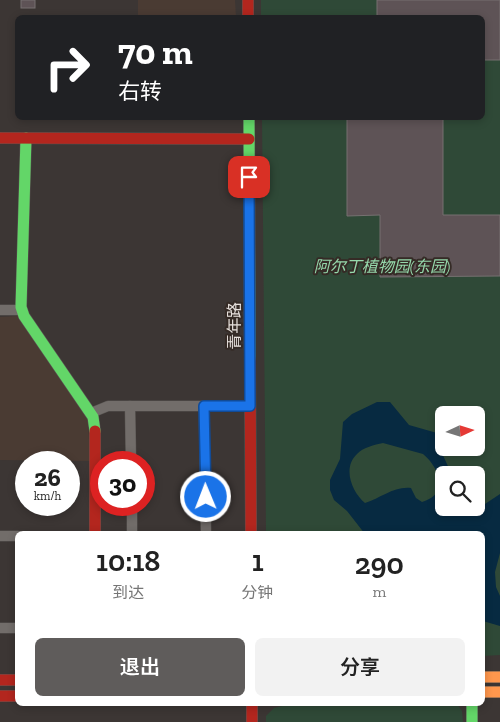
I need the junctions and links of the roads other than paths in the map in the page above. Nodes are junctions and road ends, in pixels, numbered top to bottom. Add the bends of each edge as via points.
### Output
1 (248, 0) edge
2 (248, 15) edge
3 (249, 120) edge
4 (0, 138) edge
5 (26, 138) junction
6 (249, 139) junction
7 (0, 310) edge
8 (22, 310) junction
9 (130, 406) junction
10 (204, 406) junction
11 (250, 406) junction
12 (91, 412) junction
13 (131, 451) edge
14 (132, 516) edge
15 (96, 531) edge
16 (132, 531) edge
17 (206, 531) edge
18 (251, 531) edge
19 (0, 536) edge
20 (15, 536) edge
21 (0, 628) edge
22 (15, 628) edge
23 (485, 677) edge
24 (500, 677) edge
25 (0, 680) edge
26 (15, 680) edge
27 (485, 692) edge
28 (500, 692) edge
29 (0, 696) edge
30 (15, 696) edge
31 (252, 706) edge
32 (472, 706) edge
33 (252, 722) edge
34 (472, 722) edge

1 - 2 street
3 - 6 street, 青年路
4 - 5 street
5 - 6 street
5 - 8 street
6 - 11 street, 青年路
7 - 8 street
8 - 12 street
9 - 10 street
9 - 12 street via 102,407
9 - 13 street
10 - 11 street
10 - 17 street
11 - 18 street, 青年路
12 - 15 street via 95,427
14 - 16 street
19 - 20 street
21 - 22 street
23 - 24 street
25 - 26 street
27 - 28 street
29 - 30 street
31 - 33 street
32 - 34 street

